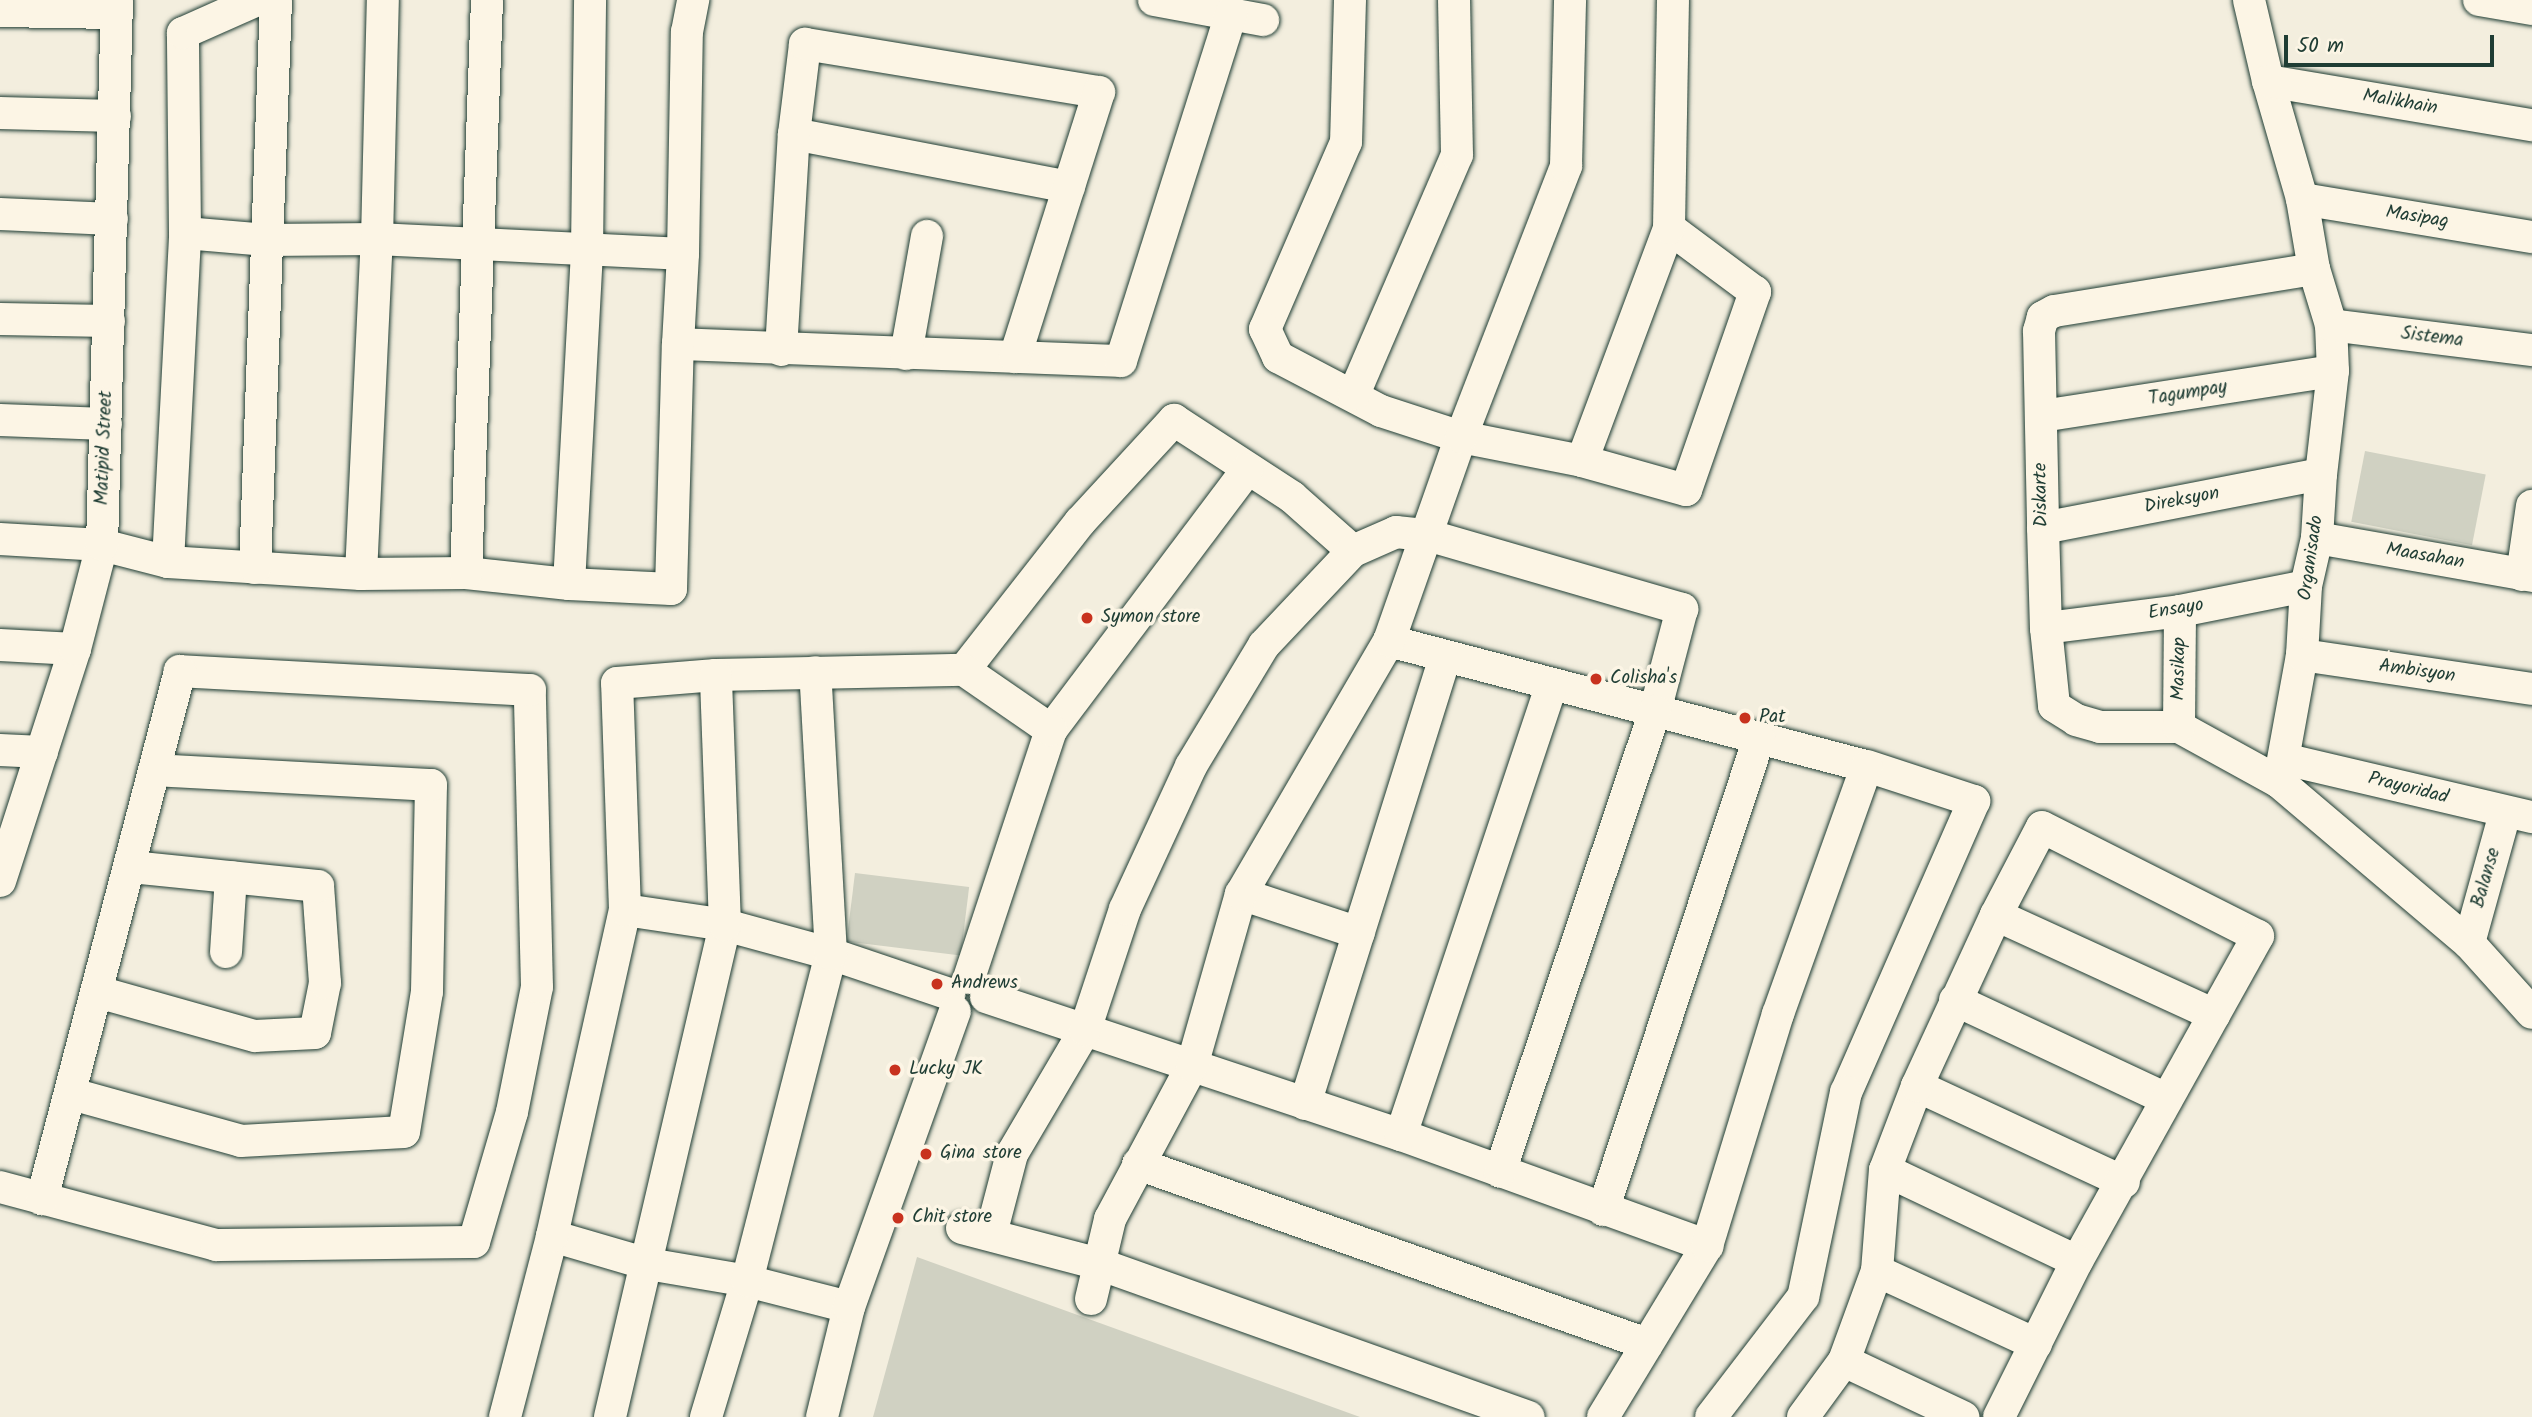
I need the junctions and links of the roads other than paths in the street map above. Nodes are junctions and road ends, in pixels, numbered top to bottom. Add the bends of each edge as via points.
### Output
1 (257, 0) edge
2 (276, 0) edge
3 (383, 0) edge
4 (486, 0) edge
5 (590, 0) edge
6 (692, 0) edge
7 (1154, 0) edge
8 (1350, 0) edge
9 (1454, 0) edge
10 (1570, 0) edge
11 (1673, 0) edge
12 (2249, 0) edge
13 (2479, 0) edge
14 (117, 7) edge
15 (2532, 9) edge
16 (0, 11) edge
17 (1232, 12) junction
18 (1264, 20) dead end
19 (2268, 81) junction
20 (0, 113) edge
21 (115, 116) junction
22 (2532, 125) edge
23 (794, 134) junction
24 (1069, 187) junction
25 (2302, 199) junction
26 (0, 214) edge
27 (112, 219) junction
28 (1669, 228) junction
29 (185, 233) junction
30 (926, 236) dead end
31 (2532, 237) edge
32 (377, 239) junction
33 (267, 240) junction
34 (478, 245) junction
35 (587, 251) junction
36 (683, 254) junction
37 (2314, 269) junction
38 (0, 319) edge
39 (109, 321) junction
40 (2332, 325) junction
41 (677, 344) junction
42 (781, 350) junction
43 (2532, 350) edge
44 (905, 354) junction
45 (1015, 358) junction
46 (2333, 371) junction
47 (1354, 394) junction
48 (2042, 416) junction
49 (0, 420) edge
50 (106, 424) junction
51 (1461, 437) junction
52 (1582, 461) junction
53 (1247, 470) junction
54 (2321, 474) junction
55 (2532, 506) edge
56 (2043, 528) junction
57 (1427, 536) junction
58 (2318, 538) junction
59 (0, 539) edge
60 (102, 545) junction
61 (1353, 551) junction
62 (168, 562) junction
63 (255, 568) junction
64 (466, 573) junction
65 (361, 574) junction
66 (2527, 575) edge
67 (569, 584) junction
68 (2306, 586) junction
69 (2180, 611) junction
70 (2046, 628) junction
71 (1389, 641) junction
72 (0, 645) edge
73 (75, 649) junction
74 (2302, 654) junction
75 (1445, 657) junction
76 (964, 670) junction
77 (815, 672) junction
78 (716, 675) junction
79 (1552, 685) junction
80 (2532, 689) edge
81 (1655, 711) junction
82 (2179, 727) junction
83 (1051, 730) junction
84 (1759, 738) junction
85 (0, 750) edge
86 (42, 752) junction
87 (1867, 766) junction
88 (155, 770) junction
89 (2281, 770) junction
90 (2519, 815) edge
91 (3, 863) edge
92 (130, 867) junction
93 (230, 877) junction
94 (1241, 894) junction
95 (625, 910) junction
96 (1996, 915) junction
97 (725, 925) junction
98 (1359, 933) junction
99 (2469, 943) junction
100 (226, 952) dead end
101 (831, 954) junction
102 (97, 992) junction
103 (965, 995) junction
104 (1955, 1000) junction
105 (2532, 1013) edge
106 (2214, 1015) junction
107 (1086, 1030) junction
108 (1192, 1066) junction
109 (1917, 1086) junction
110 (72, 1094) junction
111 (2166, 1099) junction
112 (1305, 1104) junction
113 (1401, 1135) junction
114 (1138, 1164) junction
115 (1885, 1170) junction
116 (1500, 1172) junction
117 (2124, 1182) junction
118 (0, 1187) edge
119 (42, 1199) junction
120 (1603, 1210) junction
121 (552, 1236) junction
122 (1707, 1246) junction
123 (2077, 1261) junction
124 (648, 1264) junction
125 (1099, 1264) junction
126 (1877, 1270) junction
127 (747, 1281) junction
128 (1091, 1298) dead end
129 (849, 1307) junction
130 (1647, 1344) junction
131 (2036, 1344) junction
132 (1844, 1361) junction
133 (505, 1417) edge
134 (610, 1417) edge
135 (706, 1417) edge
136 (822, 1417) edge
137 (1529, 1417) edge
138 (1603, 1417) edge
139 (1711, 1417) edge
140 (1803, 1417) edge
141 (1963, 1417) edge
142 (1999, 1417) edge

1 - 29 street via 183,33
2 - 33 street
3 - 32 street
4 - 34 street
5 - 35 street
6 - 36 street via 687,32
7 - 17 street
8 - 47 street via 1346,142 1265,328 1278,357
9 - 47 street via 1457,155
10 - 51 street via 1566,166
11 - 28 street
12 - 19 street, Organisado
13 - 15 street
14 - 16 street
14 - 21 street, Matipid Street
17 - 18 street
17 - 45 street via 1121,361
19 - 22 street, Malikhain
19 - 25 street, Organisado
20 - 21 street
21 - 27 street, Matipid Street
23 - 24 street
23 - 24 street via 805,44 1098,92
23 - 42 street
24 - 45 street
25 - 31 street, Masipag
25 - 37 street, Organisado
26 - 27 street
27 - 39 street, Matipid Street
28 - 52 street
28 - 52 street via 1755,292 1686,489
29 - 33 street
29 - 62 street
30 - 44 street
32 - 33 street
32 - 34 street
32 - 65 street
33 - 63 street
34 - 35 street
34 - 64 street
35 - 36 street
35 - 67 street
36 - 41 street
37 - 40 street, Organisado
37 - 48 street, Diskarte via 2054,311 2043,317 2039,331
38 - 39 street
39 - 50 street, Matipid Street
40 - 43 street, Sistema
40 - 46 street, Organisado
41 - 42 street
41 - 67 street via 671,589
42 - 44 street
44 - 45 street
46 - 48 street, Tagumpay
46 - 54 street, Organisado
47 - 51 street via 1381,411
48 - 56 street, Diskarte
49 - 50 street
50 - 60 street, Matipid Street
51 - 52 street
51 - 57 street
53 - 61 street via 1292,497
53 - 76 street via 1174,420 1080,522
53 - 83 street
54 - 56 street, Direksyon
54 - 58 street, Organisado
55 - 66 street
56 - 70 street, Diskarte
57 - 61 street via 1396,532
57 - 71 street
57 - 81 street via 1682,609
58 - 66 street, Maasahan
58 - 68 street, Organisado
59 - 60 street
60 - 62 street
60 - 73 street, Matipid Street
61 - 107 street via 1264,645 1191,766 1125,909
62 - 63 street
63 - 65 street
64 - 65 street
64 - 67 street
68 - 69 street, Ensayo
68 - 74 street, Organisado
69 - 70 street, Ensayo
69 - 82 street, Masikap
70 - 82 street, Diskarte via 2054,706 2076,720 2100,727
71 - 75 street
71 - 94 street
72 - 73 street
73 - 86 street, Matipid Street
74 - 80 street, Ambisyon
74 - 89 street, Organisado
75 - 79 street
75 - 98 street
76 - 77 street
76 - 83 street
77 - 78 street
77 - 101 street
78 - 95 street via 617,683
78 - 97 street
79 - 81 street
79 - 113 street
81 - 84 street
81 - 116 street
82 - 89 street, Diskarte
83 - 103 street
84 - 87 street
84 - 120 street
85 - 86 street
86 - 91 street, Matipid Street
87 - 122 street via 1778,1014
87 - 139 street via 1974,801 1846,1092 1803,1297
88 - 92 street
88 - 110 street via 431,785 426,992 404,1132 242,1140
88 - 119 street via 180,671 530,690 537,987 512,1112 474,1242 216,1245
89 - 90 street, Prayoridad
89 - 99 street
90 - 99 street, Balanse
92 - 93 street
92 - 102 street
93 - 100 street
93 - 102 street via 318,886 325,983 315,1033 255,1036
94 - 98 street
94 - 108 street
95 - 97 street
95 - 121 street
96 - 104 street
96 - 106 street
96 - 106 street via 2042,827 2259,936
97 - 101 street
97 - 124 street
98 - 112 street
99 - 105 street
101 - 103 street
101 - 127 street
102 - 110 street
103 - 107 street
103 - 129 street
104 - 109 street
104 - 111 street
106 - 111 street
107 - 108 street
107 - 125 street via 1012,1154 976,1231
108 - 112 street
108 - 114 street
109 - 115 street
109 - 117 street
110 - 119 street
111 - 117 street
112 - 113 street
113 - 116 street
114 - 125 street via 1111,1219
114 - 130 street
115 - 123 street
115 - 126 street
116 - 120 street
117 - 123 street
118 - 119 street
120 - 122 street
121 - 124 street
121 - 133 street
122 - 130 street
123 - 131 street
124 - 127 street
124 - 134 street
125 - 128 street
125 - 137 street
126 - 131 street
126 - 132 street
127 - 129 street
127 - 135 street
129 - 136 street
130 - 138 street
131 - 142 street
132 - 140 street
132 - 141 street

